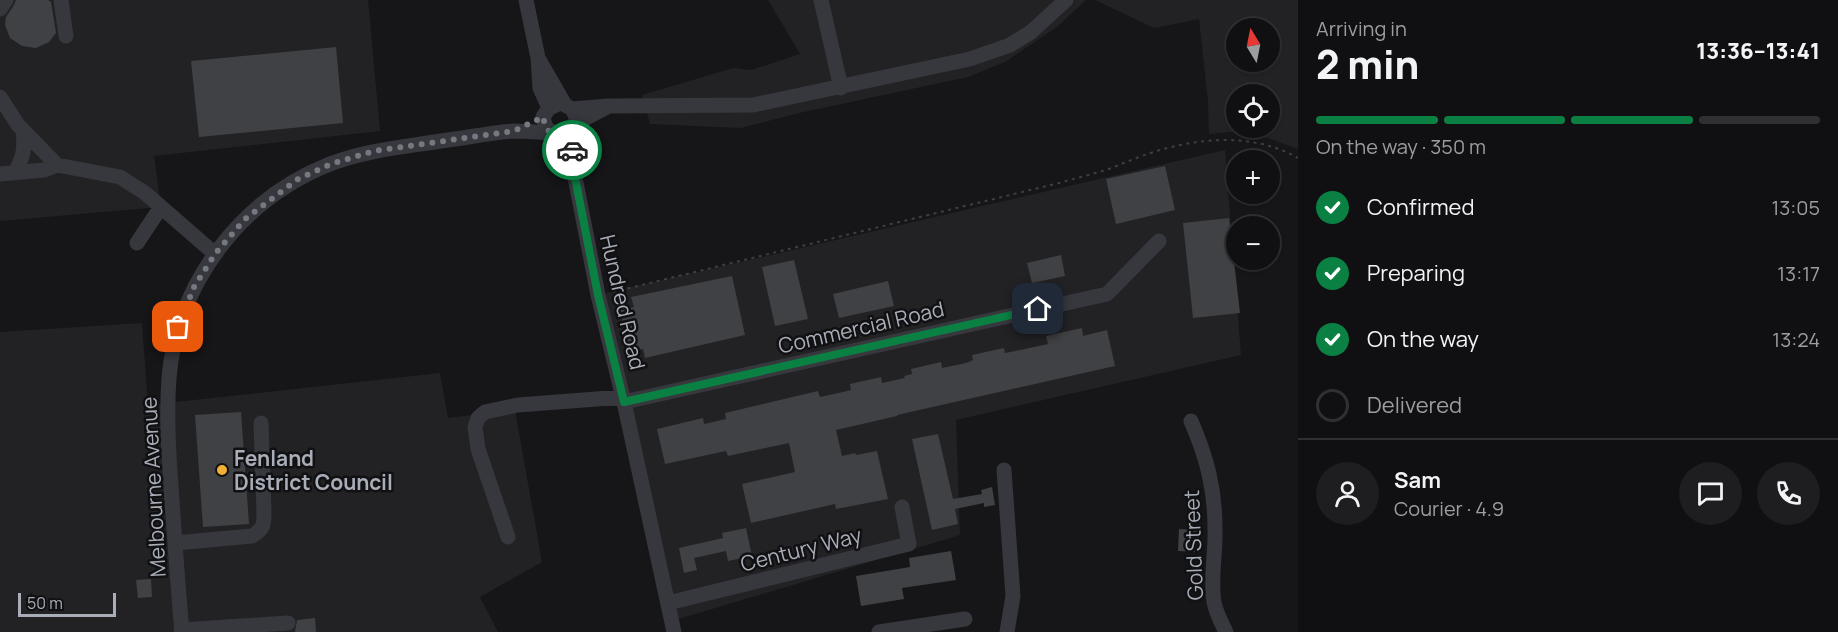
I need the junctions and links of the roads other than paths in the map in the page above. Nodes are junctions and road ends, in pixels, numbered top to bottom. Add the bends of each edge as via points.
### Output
1 (6, 0) edge
2 (61, 0) edge
3 (526, 0) edge
4 (821, 0) edge
5 (1064, 1) edge
6 (0, 9) edge
7 (66, 36) dead end
8 (538, 58) junction
9 (841, 88) junction
10 (0, 97) edge
11 (546, 113) junction
12 (572, 117) junction
13 (23, 130) junction
14 (514, 131) junction
15 (554, 135) junction
16 (571, 157) junction
17 (57, 165) junction
18 (7, 174) edge
19 (161, 207) junction
20 (1159, 241) dead end
21 (137, 243) dead end
22 (215, 254) junction
23 (624, 399) junction
24 (1191, 422) dead end
25 (261, 423) dead end
26 (1004, 470) dead end
27 (902, 507) dead end
28 (508, 537) dead end
29 (175, 543) junction
30 (668, 603) junction
31 (965, 619) dead end
32 (288, 623) dead end
33 (181, 631) edge
34 (674, 632) edge
35 (879, 632) edge
36 (1007, 632) edge
37 (1226, 632) edge

1 - 6 street
2 - 7 street
3 - 8 street, Hundred Road
4 - 9 street
5 - 9 street via 1031,32 1010,45 970,59
8 - 11 street, Hundred Road
8 - 12 street, Hundred Road
9 - 12 street via 753,105 609,106
10 - 13 street
11 - 12 street via 558,104
11 - 14 street, Melbourne Avenue
11 - 15 street, Hundred Road via 545,126
12 - 15 street via 566,135
12 - 16 street, Hundred Road
13 - 17 street
13 - 18 street via 24,154
14 - 15 street, Melbourne Avenue
14 - 22 street, Melbourne Avenue via 374,151 331,164 298,179 272,197 245,219
15 - 16 street, Hundred Road
16 - 23 street, Hundred Road via 598,295
17 - 18 street
17 - 19 street via 120,177
19 - 21 street
19 - 22 street
20 - 23 street, Commercial Road via 1107,294
22 - 29 street, Melbourne Avenue via 194,287 178,327 170,377 168,437
23 - 28 street, Commercial Road via 518,405 485,412 478,418 478,449
23 - 30 street, Hundred Road
24 - 37 street, Gold Street via 1210,473 1215,530 1214,600
25 - 29 street via 261,531 252,536
26 - 36 street via 1013,596
27 - 30 street, Century Way via 909,544
29 - 33 street, Melbourne Avenue
30 - 34 street, Hundred Road
31 - 35 street
32 - 33 street

